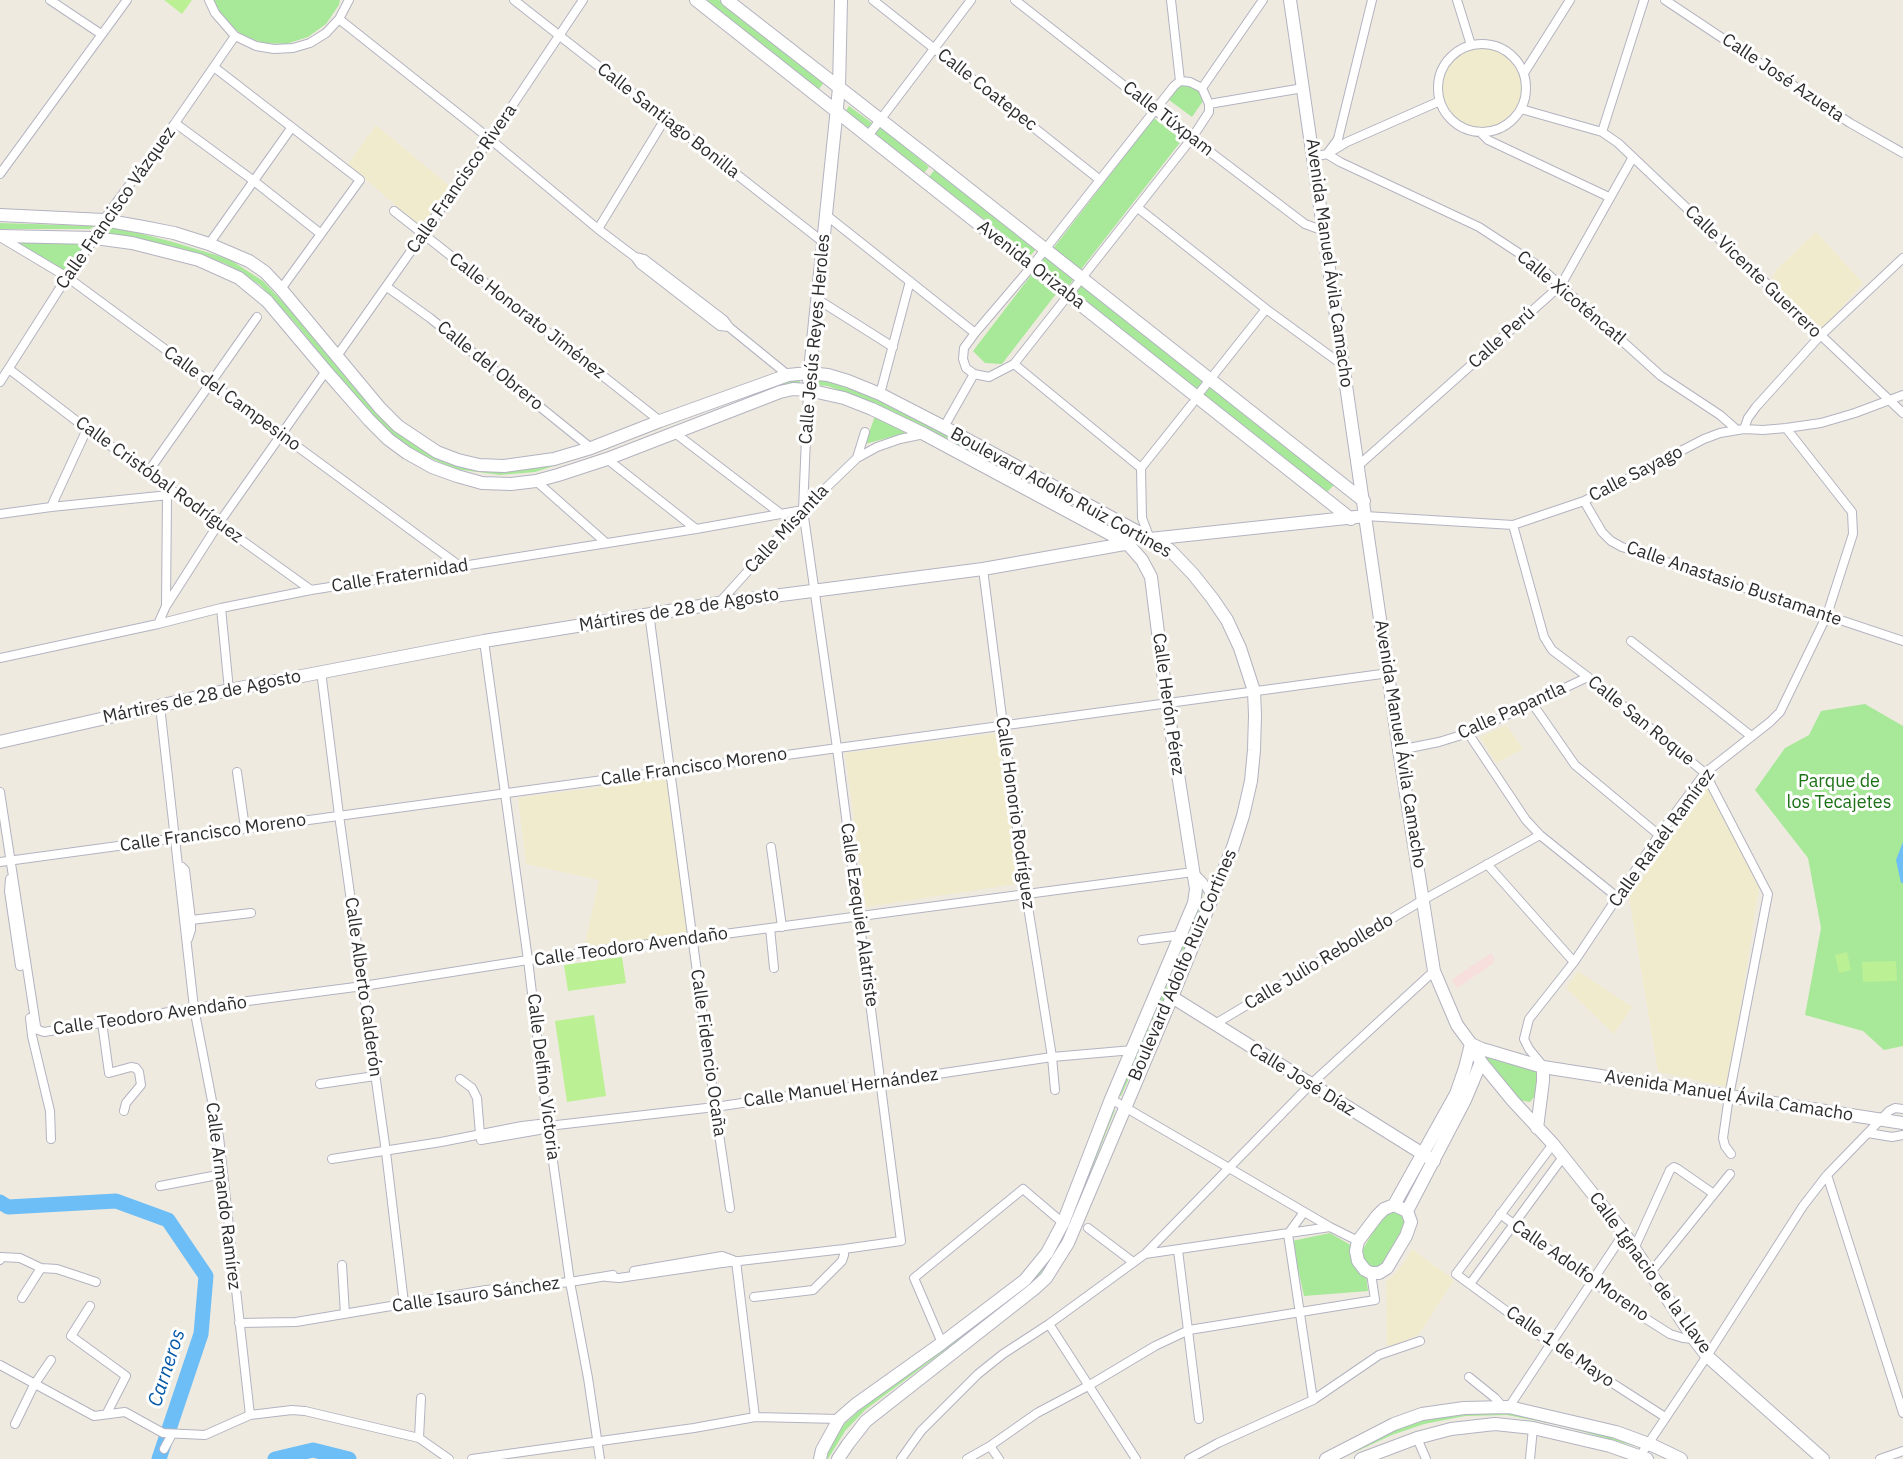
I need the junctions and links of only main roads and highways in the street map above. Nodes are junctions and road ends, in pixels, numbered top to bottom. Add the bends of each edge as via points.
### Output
1 (696, 0) edge
2 (726, 0) edge
3 (841, 0) edge
4 (1290, 0) edge
5 (839, 88) junction
6 (837, 112) junction
7 (936, 163) junction
8 (923, 178) junction
9 (0, 215) edge
10 (0, 236) edge
11 (809, 374) junction
12 (808, 390) junction
13 (1340, 483) junction
14 (1325, 498) junction
15 (1364, 501) junction
16 (1365, 516) junction
17 (1349, 518) junction
18 (1367, 529) junction
19 (1151, 539) junction
20 (1127, 543) junction
21 (0, 742) edge
22 (1193, 872) joint
23 (1172, 997) junction
24 (1471, 1044) junction
25 (1481, 1062) junction
26 (1543, 1066) junction
27 (1541, 1098) junction
28 (1513, 1101) junction
29 (1903, 1123) edge
30 (1537, 1128) junction
31 (1428, 1158) junction
32 (1394, 1205) junction
33 (1407, 1211) junction
34 (960, 1330) junction
35 (968, 1341) junction
36 (1641, 1458) edge
37 (1821, 1458) edge
38 (820, 1459) edge
39 (838, 1459) edge
40 (1326, 1459) edge
41 (1361, 1459) edge
42 (1681, 1459) edge

1 - 6 main road, Avenida Orizaba
2 - 5 main road, Avenida Orizaba
3 - 5 main road, Calle Jesús Reyes Heroles
4 - 15 main road, Avenida Manuel Ávila Camacho
5 - 6 main road, Calle Jesús Reyes Heroles
5 - 7 main road, Avenida Orizaba
6 - 8 main road, Avenida Orizaba
6 - 11 main road, Calle Jesús Reyes Heroles
7 - 8 main road
7 - 13 main road, Avenida Orizaba
8 - 14 main road, Avenida Orizaba via 1195,400
9 - 11 main road, Boulevard Adolfo Ruiz Cortines via 104,220 174,233 249,261 281,289 398,426 437,452 479,465 554,459 788,375
10 - 12 main road, Boulevard Adolfo Ruiz Cortines via 95,238 132,243 199,260 239,278 267,301 388,439 432,467 482,483 511,484 558,475 780,392
11 - 12 main road, Calle Jesús Reyes Heroles
11 - 19 main road, Boulevard Adolfo Ruiz Cortines via 828,375 880,394
12 - 20 main road, Boulevard Adolfo Ruiz Cortines via 862,405 924,434
13 - 14 main road via 1333,497
13 - 15 main road, Avenida Orizaba
14 - 17 main road, Avenida Orizaba
15 - 16 main road, Avenida Manuel Ávila Camacho
16 - 17 main road, Mártires de 28 de Agosto
16 - 18 main road, Avenida Manuel Ávila Camacho
17 - 18 main road, Avenida Orizaba
17 - 19 main road, Mártires de 28 de Agosto
18 - 24 main road, Avenida Manuel Ávila Camacho via 1434,971 1457,1025
19 - 20 main road, Mártires de 28 de Agosto
19 - 23 main road, Boulevard Adolfo Ruiz Cortines via 1170,550 1193,574 1227,620 1254,691 1251,781 1243,816
20 - 21 main road, Mártires de 28 de Agosto via 984,569 649,613 484,641 228,690
20 - 22 main road, Calle Herón Pérez via 1151,577
22 - 34 main road, Boulevard Adolfo Ruiz Cortines via 1194,903 1063,1223 1047,1253 1025,1280
23 - 31 main road, Calle José Díaz
23 - 35 main road, Boulevard Adolfo Ruiz Cortines via 1058,1261 1034,1289
24 - 25 main road, Calle Ignacio de la Llave
24 - 26 main road, Avenida Manuel Ávila Camacho
24 - 31 main road via 1456,1094
25 - 28 main road, Calle Ignacio de la Llave
25 - 31 main road via 1466,1100
26 - 27 main road
26 - 29 main road, Avenida Manuel Ávila Camacho
27 - 28 main road via 1528,1105
27 - 30 main road
28 - 30 main road, Calle Ignacio de la Llave
30 - 37 main road, Calle Ignacio de la Llave via 1624,1233 1707,1356
31 - 32 main road
31 - 33 main road
32 - 33 main road
32 - 33 main road via 1377,1216 1359,1241 1358,1261 1371,1273 1387,1268 1406,1236 1411,1222
34 - 35 main road
34 - 38 main road, Boulevard Adolfo Ruiz Cortines via 855,1405 840,1419
35 - 39 main road, Boulevard Adolfo Ruiz Cortines via 866,1421
36 - 41 main road via 1610,1446 1533,1428 1495,1424 1451,1429
40 - 42 main road via 1422,1414 1506,1407 1616,1432

